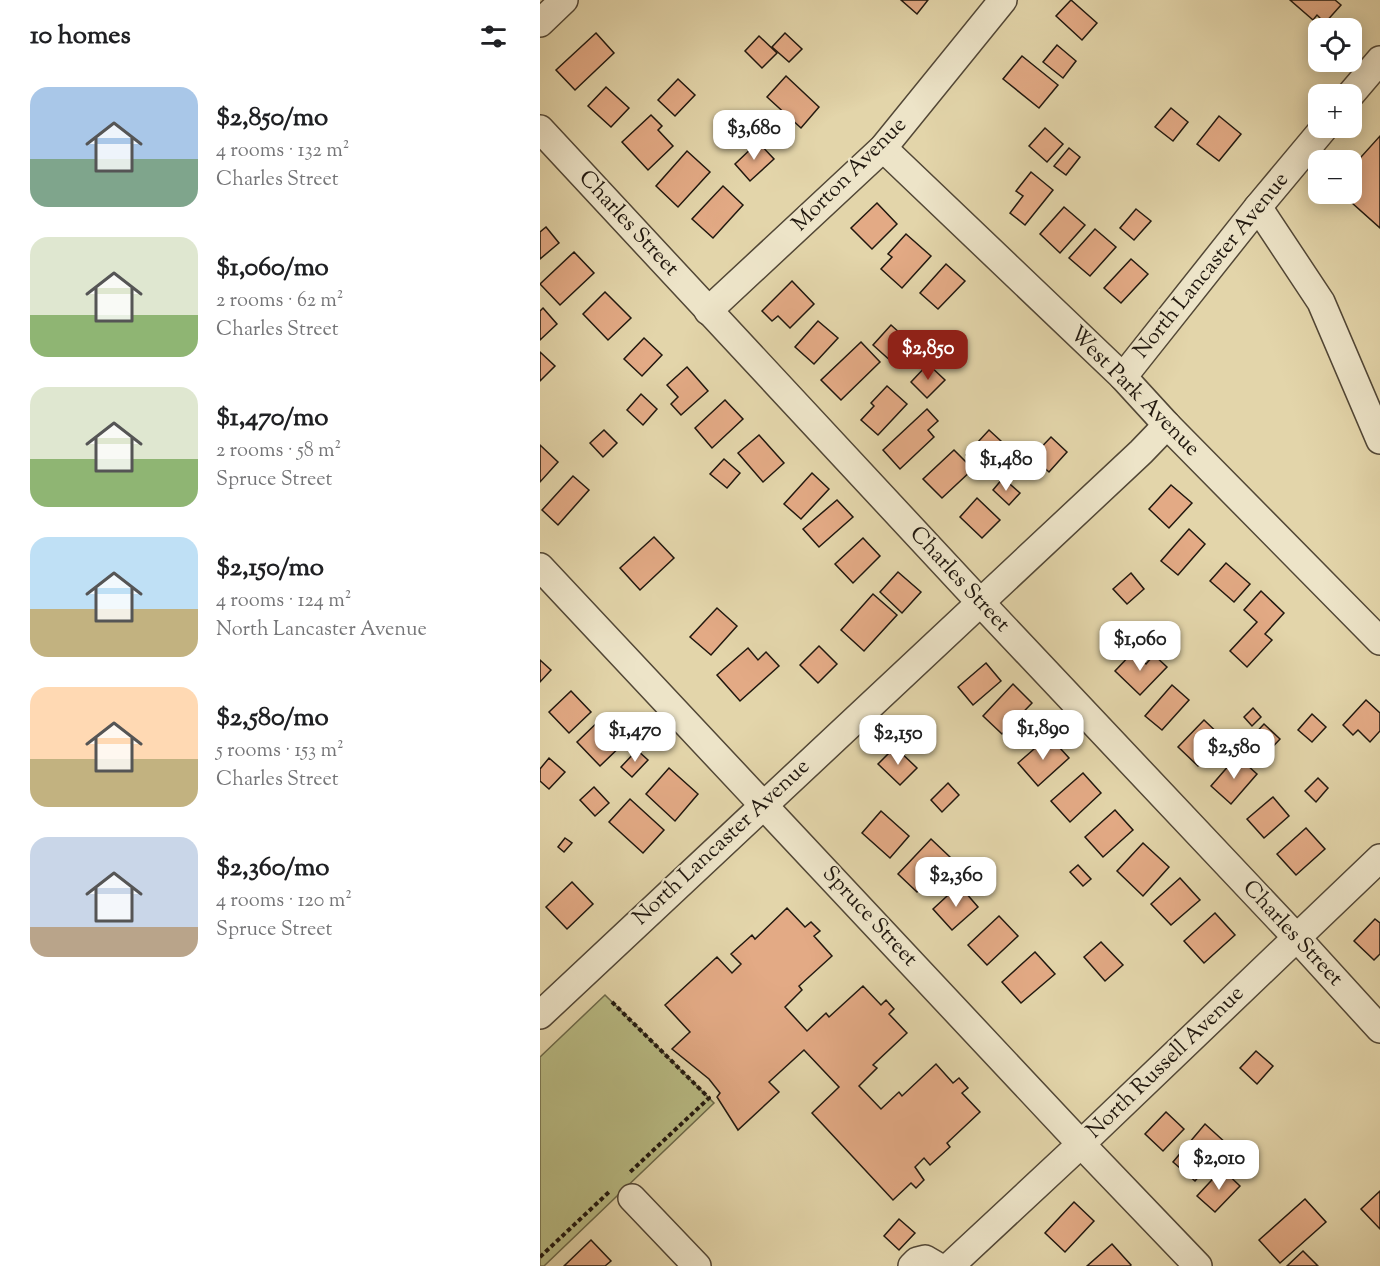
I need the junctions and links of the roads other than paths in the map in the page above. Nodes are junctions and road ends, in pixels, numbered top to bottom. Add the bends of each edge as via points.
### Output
1 (564, 0) edge
2 (1003, 0) edge
3 (540, 23) edge
4 (1380, 60) edge
5 (1360, 84) edge
6 (540, 129) edge
7 (1316, 138) edge
8 (883, 148) junction
9 (1258, 207) junction
10 (708, 311) junction
11 (1123, 377) junction
12 (1167, 425) junction
13 (1380, 440) edge
14 (540, 567) edge
15 (980, 602) junction
16 (1380, 641) edge
17 (763, 804) junction
18 (1380, 858) edge
19 (1297, 938) junction
20 (540, 1015) edge
21 (1380, 1029) edge
22 (1081, 1144) junction
23 (624, 1187) road end
24 (697, 1266) edge
25 (912, 1266) edge
26 (937, 1266) edge
27 (950, 1266) edge
28 (1198, 1266) edge

1 - 3 street
2 - 8 street, Morton Avenue
4 - 5 street
6 - 10 street, Charles Street
7 - 9 street, North Lancaster Avenue
8 - 10 street, Morton Avenue
8 - 11 street, West Park Avenue
9 - 11 street, North Lancaster Avenue
9 - 13 street via 1321,302
10 - 15 street, Charles Street
11 - 12 street, West Park Avenue
12 - 15 street, North Lancaster Avenue
12 - 16 street, West Park Avenue
14 - 17 street, Spruce Street
15 - 17 street, North Lancaster Avenue
15 - 19 street, Charles Street
17 - 20 street, North Lancaster Avenue
17 - 22 street, Spruce Street
18 - 19 street, North Russell Avenue
19 - 21 street, Charles Street
19 - 22 street, North Russell Avenue
22 - 27 street, North Russell Avenue
22 - 28 street, Spruce Street
23 - 24 street
25 - 26 street via 924,1259

